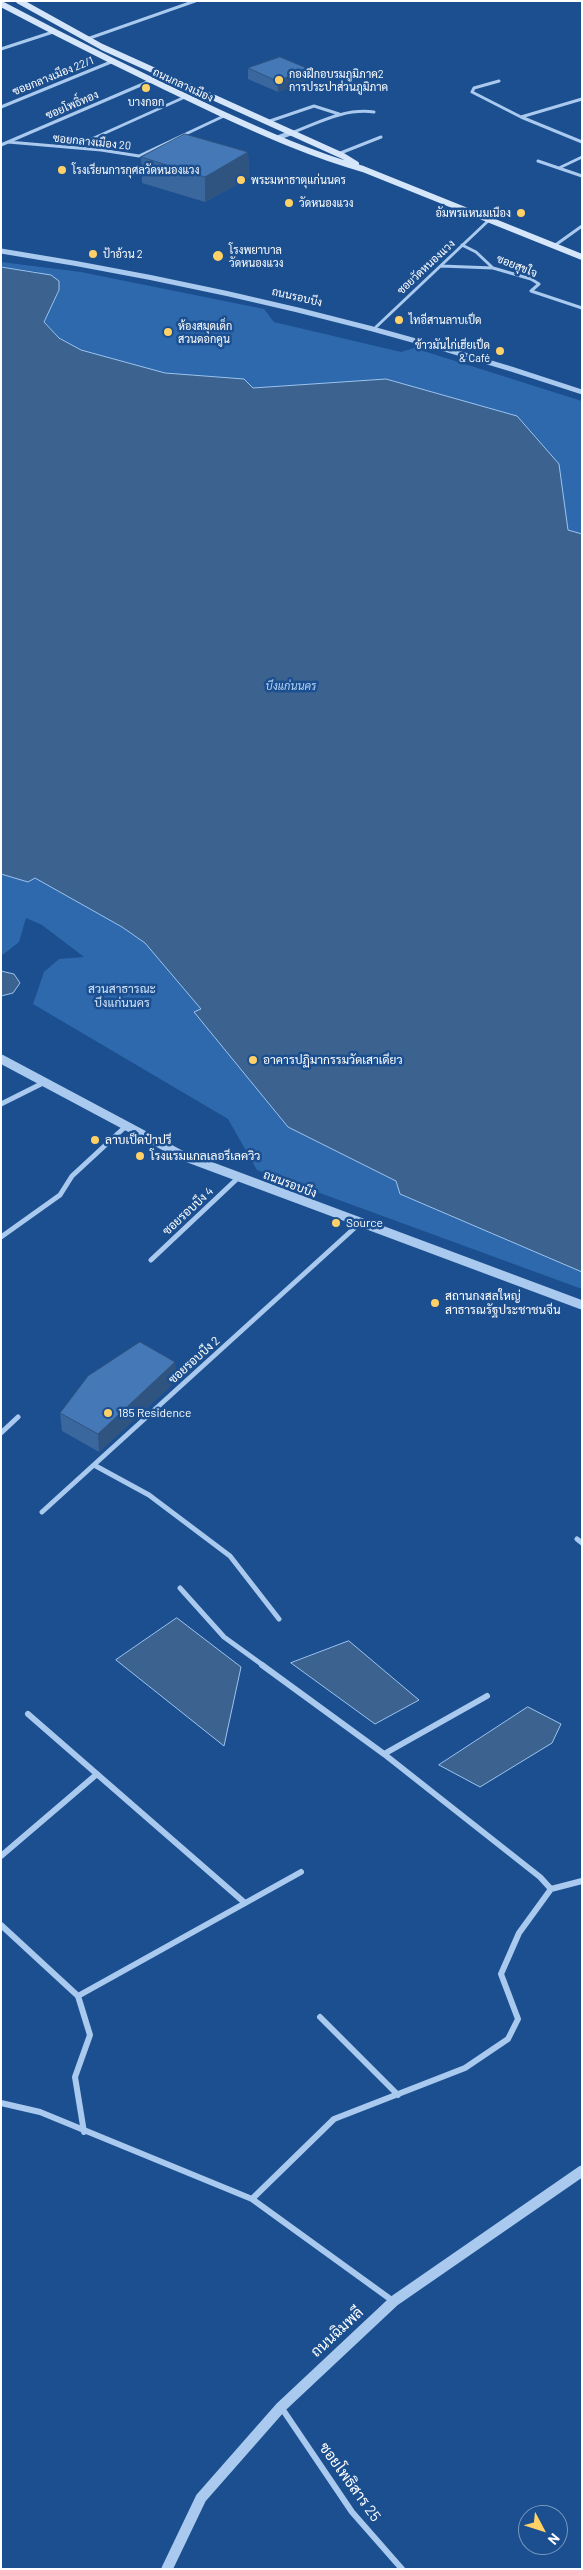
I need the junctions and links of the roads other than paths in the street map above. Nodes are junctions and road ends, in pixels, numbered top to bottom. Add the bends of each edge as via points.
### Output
1 (19, 1) edge
2 (195, 1) edge
3 (1, 4) edge
4 (43, 15) junction
5 (27, 19) junction
6 (52, 32) junction
7 (87, 39) junction
8 (1, 49) edge
9 (111, 62) junction
10 (150, 81) junction
11 (499, 81) dead end
12 (185, 97) junction
13 (582, 99) edge
14 (1, 107) edge
15 (374, 112) dead end
16 (339, 114) junction
17 (226, 115) junction
18 (520, 117) junction
19 (266, 122) junction
20 (290, 133) junction
21 (381, 137) dead end
22 (277, 138) junction
23 (8, 142) junction
24 (582, 142) edge
25 (1, 145) edge
26 (72, 147) junction
27 (338, 154) junction
28 (582, 157) edge
29 (538, 161) dead end
30 (559, 168) junction
31 (363, 169) junction
32 (582, 176) edge
33 (488, 221) junction
34 (582, 226) edge
35 (462, 245) junction
36 (554, 246) junction
37 (1, 251) edge
38 (582, 257) edge
39 (441, 266) junction
40 (493, 268) junction
41 (582, 308) edge
42 (376, 327) junction
43 (581, 391) edge
44 (1, 1059) edge
45 (42, 1083) junction
46 (1, 1104) edge
47 (126, 1127) junction
48 (239, 1178) junction
49 (360, 1223) junction
50 (1, 1237) edge
51 (151, 1260) dead end
52 (582, 1305) edge
53 (18, 1417) dead end
54 (1, 1434) edge
55 (94, 1465) junction
56 (42, 1512) dead end
57 (180, 1588) dead end
58 (279, 1619) dead end
59 (487, 1696) dead end
60 (28, 1714) dead end
61 (384, 1754) junction
62 (97, 1774) junction
63 (1, 1856) edge
64 (301, 1872) dead end
65 (582, 1881) edge
66 (551, 1889) junction
67 (245, 1903) junction
68 (1, 1925) edge
69 (78, 1996) junction
70 (320, 2017) dead end
71 (398, 2094) junction
72 (1, 2103) edge
73 (84, 2132) junction
74 (582, 2171) edge
75 (252, 2199) junction
76 (394, 2301) junction
77 (281, 2407) junction
78 (167, 2569) edge
79 (402, 2569) edge

1 - 4 main road, ถนนกลางเมือง
2 - 7 street
3 - 5 main road, ถนนกลางเมือง
4 - 5 main road
4 - 7 main road, ถนนกลางเมือง
5 - 6 main road, ถนนกลางเมือง
6 - 8 street
6 - 9 main road, ถนนกลางเมือง
7 - 19 main road, ถนนกลางเมือง
9 - 10 main road, ถนนกลางเมือง
9 - 14 street, ซอยกลางเมือง 22/1
10 - 12 main road, ถนนกลางเมือง
10 - 23 street, ซอยโพธิ์ทอง
11 - 18 street via 474,88 472,92
12 - 17 main road, ถนนกลางเมือง
12 - 26 street
13 - 18 street
15 - 16 street via 361,110
16 - 19 street via 311,106
16 - 20 street
17 - 22 main road, ถนนกลางเมือง
17 - 26 street, ซอยกลางเมือง 20 via 139,156
18 - 24 street
19 - 20 main road, ถนนกลางเมือง
20 - 22 street
20 - 27 main road, ถนนกลางเมือง
21 - 27 street
22 - 31 main road, ถนนกลางเมือง via 329,161
23 - 25 street, ซอยโพธิ์ทอง
23 - 26 street, ซอยกลางเมือง 20
27 - 31 main road, ถนนกลางเมือง
28 - 30 street
29 - 30 street
30 - 32 street
31 - 33 main road, ถนนกลางเมือง
33 - 35 street, ซอยวัดหนองแวง
33 - 36 main road, ถนนกลางเมือง
34 - 36 street
35 - 39 street, ซอยวัดหนองแวง
35 - 40 street, ซอยสุขใจ via 476,252
36 - 38 main road, ถนนกลางเมือง
37 - 42 street, ถนนรอบบึง via 110,268
39 - 40 street
39 - 42 street, ซอยวัดหนองแวง
40 - 41 street, ซอยสุขใจ via 531,279 538,284 531,290
42 - 43 street, ถนนรอบบึง
44 - 45 street, ถนนรอบบึง
45 - 46 street
45 - 47 street, ถนนรอบบึง
47 - 48 street, ถนนรอบบึง via 183,1156
47 - 50 street via 72,1176 60,1195
48 - 49 street, ถนนรอบบึง
48 - 51 street, ซอยรอบบึง 4
49 - 52 street, ถนนรอบบึง
49 - 55 street, ซอยรอบบึง 2
53 - 54 street
55 - 56 street, ซอยรอบบึง 2
55 - 58 street via 149,1495 230,1556
57 - 61 street via 224,1638
59 - 61 street
60 - 62 street
61 - 66 street
62 - 63 street
62 - 67 street
64 - 67 street
65 - 66 street
66 - 71 street via 519,1933 500,1974 518,2019 508,2039 465,2068
67 - 69 street
68 - 69 street
69 - 73 street via 90,2035 75,2077
70 - 71 street
71 - 75 street via 334,2119
72 - 73 street via 40,2112
73 - 75 street
74 - 76 street, ถนนฉิมพลี
75 - 76 street
76 - 77 street, ถนนฉิมพลี
77 - 78 street, ถนนฉิมพลี via 201,2498
77 - 79 street, ซอยโพธิสาร 25 via 335,2490 384,2552

